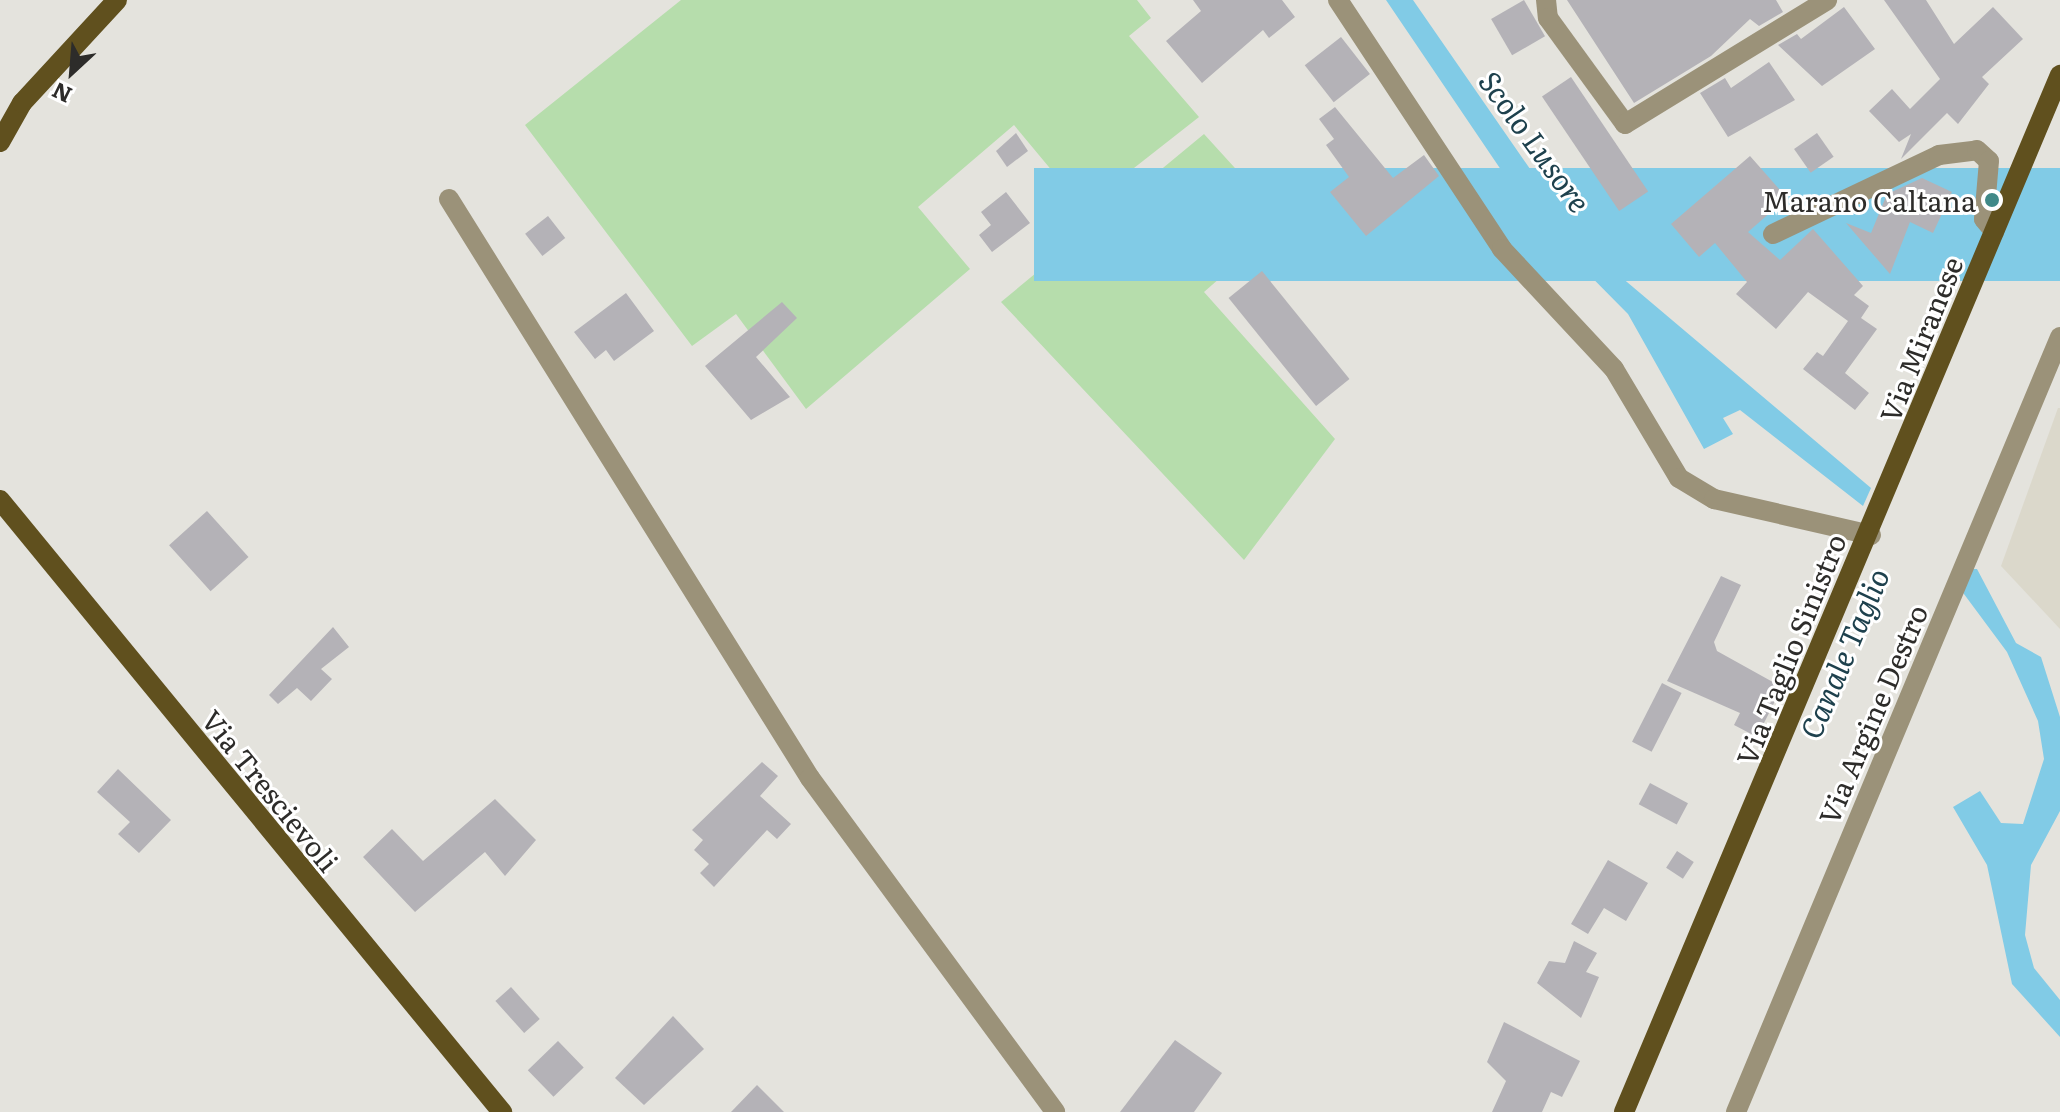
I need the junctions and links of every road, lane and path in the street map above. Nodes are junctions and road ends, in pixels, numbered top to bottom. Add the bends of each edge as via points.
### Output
1 (117, 0) edge
2 (1338, 0) edge
3 (1546, 0) edge
4 (1827, 0) edge
5 (2060, 75) edge
6 (0, 142) edge
7 (449, 199) dead end
8 (1994, 231) junction
9 (1773, 234) dead end
10 (2060, 337) edge
11 (0, 500) edge
12 (1871, 535) junction
13 (502, 1112) edge
14 (1055, 1112) edge
15 (1624, 1112) edge
16 (1736, 1112) edge

1 - 6 main road via 39,84
2 - 12 street, Via Taglio Sinistro via 1502,249 1614,369 1679,478 1714,499
3 - 4 street via 1548,18 1625,124
5 - 8 main road, Via Miranese
7 - 14 street via 810,778
8 - 9 street via 1984,219 1989,161 1977,150 1939,155
8 - 12 main road, Via Miranese
10 - 16 street, Via Argine Destro
11 - 13 main road, Via Trescievoli
12 - 15 main road, Via Taglio Sinistro

